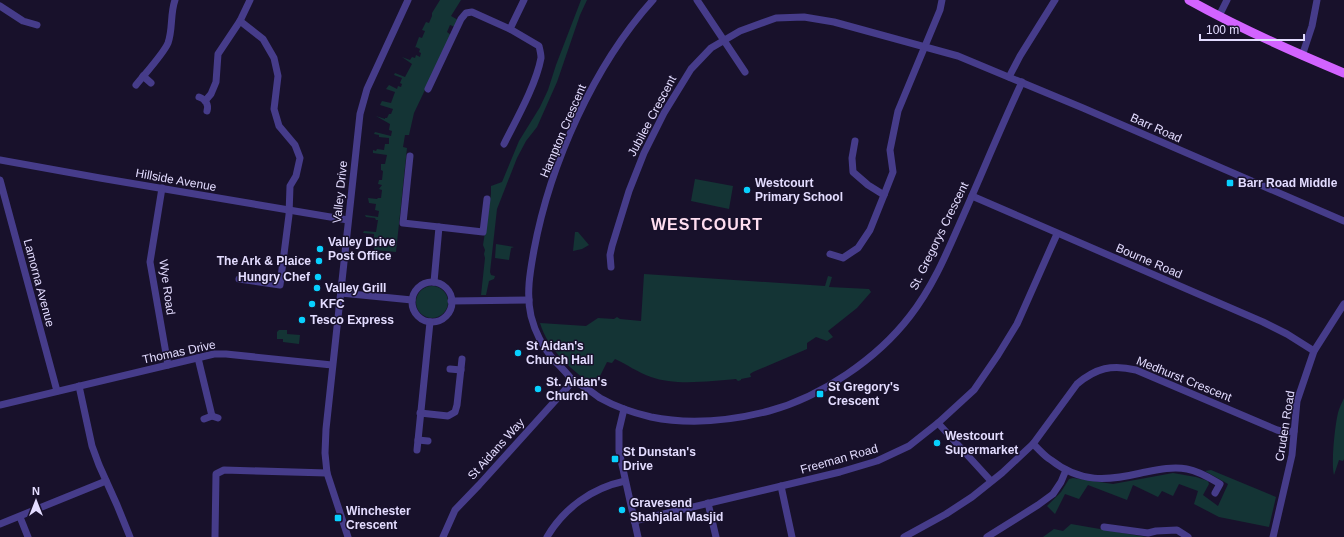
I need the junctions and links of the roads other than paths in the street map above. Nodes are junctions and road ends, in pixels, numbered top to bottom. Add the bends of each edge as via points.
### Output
1 (175, 0) edge
2 (250, 0) edge
3 (408, 0) edge
4 (524, 0) edge
5 (653, 0) edge
6 (697, 0) edge
7 (942, 0) edge
8 (1055, 0) edge
9 (1189, 0) edge
10 (1227, 0) edge
11 (1317, 0) edge
12 (0, 6) edge
13 (1219, 16) junction
14 (240, 21) junction
15 (37, 25) dead end
16 (510, 29) junction
17 (724, 40) junction
18 (924, 47) junction
19 (958, 56) joint
20 (1302, 56) junction
21 (745, 72) dead end
22 (1344, 72) edge
23 (143, 76) junction
24 (1009, 77) junction
25 (1022, 82) junction
26 (151, 83) dead end
27 (136, 85) dead end
28 (428, 89) dead end
29 (207, 111) dead end
30 (856, 141) dead end
31 (504, 144) dead end
32 (410, 156) dead end
33 (0, 160) edge
34 (0, 180) edge
35 (162, 188) junction
36 (884, 195) junction
37 (972, 196) junction
38 (487, 199) dead end
39 (288, 210) junction
40 (348, 220) junction
41 (1344, 221) edge
42 (439, 227) junction
43 (1057, 234) junction
44 (830, 254) dead end
45 (611, 267) dead end
46 (239, 279) dead end
47 (434, 282) junction
48 (341, 293) junction
49 (412, 300) junction
50 (529, 300) junction
51 (451, 301) junction
52 (1344, 304) edge
53 (430, 322) junction
54 (1314, 351) junction
55 (198, 358) junction
56 (462, 360) dead end
57 (168, 365) junction
58 (332, 365) junction
59 (450, 369) dead end
60 (461, 370) junction
61 (573, 381) junction
62 (79, 386) junction
63 (57, 391) junction
64 (0, 405) edge
65 (624, 409) junction
66 (420, 413) junction
67 (204, 419) dead end
68 (938, 423) junction
69 (1294, 431) junction
70 (418, 440) junction
71 (428, 441) dead end
72 (1033, 444) junction
73 (417, 450) dead end
74 (1066, 470) junction
75 (327, 473) junction
76 (106, 481) junction
77 (625, 481) junction
78 (991, 481) junction
79 (781, 486) junction
80 (1215, 493) dead end
81 (708, 503) junction
82 (20, 516) junction
83 (634, 521) junction
84 (0, 524) edge
85 (1104, 527) dead end
86 (28, 537) edge
87 (130, 537) edge
88 (215, 537) edge
89 (348, 537) edge
90 (443, 537) edge
91 (547, 537) edge
92 (638, 537) edge
93 (716, 537) edge
94 (792, 537) edge
95 (904, 537) edge
96 (987, 537) edge
97 (1188, 537) edge
98 (1273, 537) edge

1 - 23 street via 167,44
2 - 14 street
3 - 40 street, Valley Drive via 367,89 360,114
4 - 16 street
5 - 50 street, Hampton Crescent via 615,50 575,124 550,189 538,231
6 - 17 street
7 - 18 street
8 - 24 street
9 - 13 main road
10 - 13 street
11 - 20 street
12 - 15 street via 23,21
13 - 20 main road
14 - 29 street via 218,54 217,77 211,94 202,99 208,107
14 - 39 street via 263,39 274,58 278,76 274,109 277,121 295,145 300,158 296,176 290,186
16 - 28 street via 472,12 466,13
16 - 31 street via 539,46 541,57 533,83
17 - 18 street, Jubilee Crescent via 740,31 776,18 804,16
17 - 21 street
17 - 45 street, Jubilee Crescent via 711,48 690,69 657,126 633,180 617,228 610,255
18 - 19 street, Jubilee Crescent
18 - 36 street via 898,111 890,150 893,172
19 - 24 street, Barr Road
20 - 22 main road
23 - 26 street
23 - 27 street
24 - 25 street, Barr Road
25 - 37 street, St. Gregorys Crescent
25 - 41 street, Barr Road
30 - 36 street via 852,172
32 - 42 street via 403,223
33 - 35 street, Hillside Avenue
34 - 63 street, Lamorna Avenue
35 - 39 street, Hillside Avenue
35 - 57 street, Wye Road via 150,262
36 - 44 street via 870,230 858,248 843,258
37 - 43 street, Bourne Road
37 - 65 street, St. Gregorys Crescent via 937,271 910,316 884,344 854,370 833,383 775,409 718,420 672,420
38 - 42 street via 483,232
39 - 40 street, Hillside Avenue
39 - 46 street via 280,288
40 - 48 street, Valley Drive
42 - 47 street
43 - 54 street, Bourne Road via 1263,322
43 - 68 street, Freeman Road via 1017,324 998,355 974,390
47 - 49 street via 420,286
47 - 51 street via 446,288
48 - 49 street
48 - 58 street, Valley Drive
49 - 53 street via 416,314 424,321
50 - 51 street
50 - 61 street via 534,325 541,342
51 - 53 street via 451,308 446,316
52 - 54 street, Cruden Road
53 - 66 street
54 - 69 street, Cruden Road via 1297,401
55 - 57 street, Thomas Drive
55 - 58 street, Thomas Drive via 219,354
55 - 67 street via 215,417
56 - 60 street
57 - 62 street, Thomas Drive
58 - 75 street, Valley Drive via 326,430
59 - 60 street
60 - 66 street via 454,413 448,416
61 - 65 street, St. Gregorys Crescent
61 - 90 street, St Aidans Way via 455,510
62 - 63 street
62 - 76 street via 92,446
63 - 64 street
65 - 77 street via 618,441
66 - 70 street
68 - 78 street
68 - 79 street, Freeman Road via 909,446 877,461
69 - 72 street, Medhurst Crescent via 1277,430 1136,370 1117,367 1096,371 1077,384
69 - 98 street, Cruden Road via 1292,455
70 - 71 street
70 - 73 street
72 - 74 street via 1050,460
72 - 78 street, Medhurst Crescent
74 - 80 street via 1104,480 1172,468 1187,469 1220,484
74 - 96 street via 1053,494
75 - 88 street via 224,470 216,474
75 - 89 street, Valley Drive
76 - 82 street
76 - 87 street
77 - 83 street
77 - 91 street via 604,487 579,502 560,519
78 - 95 street, Medhurst Crescent via 946,514
79 - 81 street, Freeman Road
79 - 94 street
81 - 83 street, Freeman Road
81 - 93 street
82 - 84 street
82 - 86 street
83 - 92 street
85 - 97 street via 1148,533 1176,530

